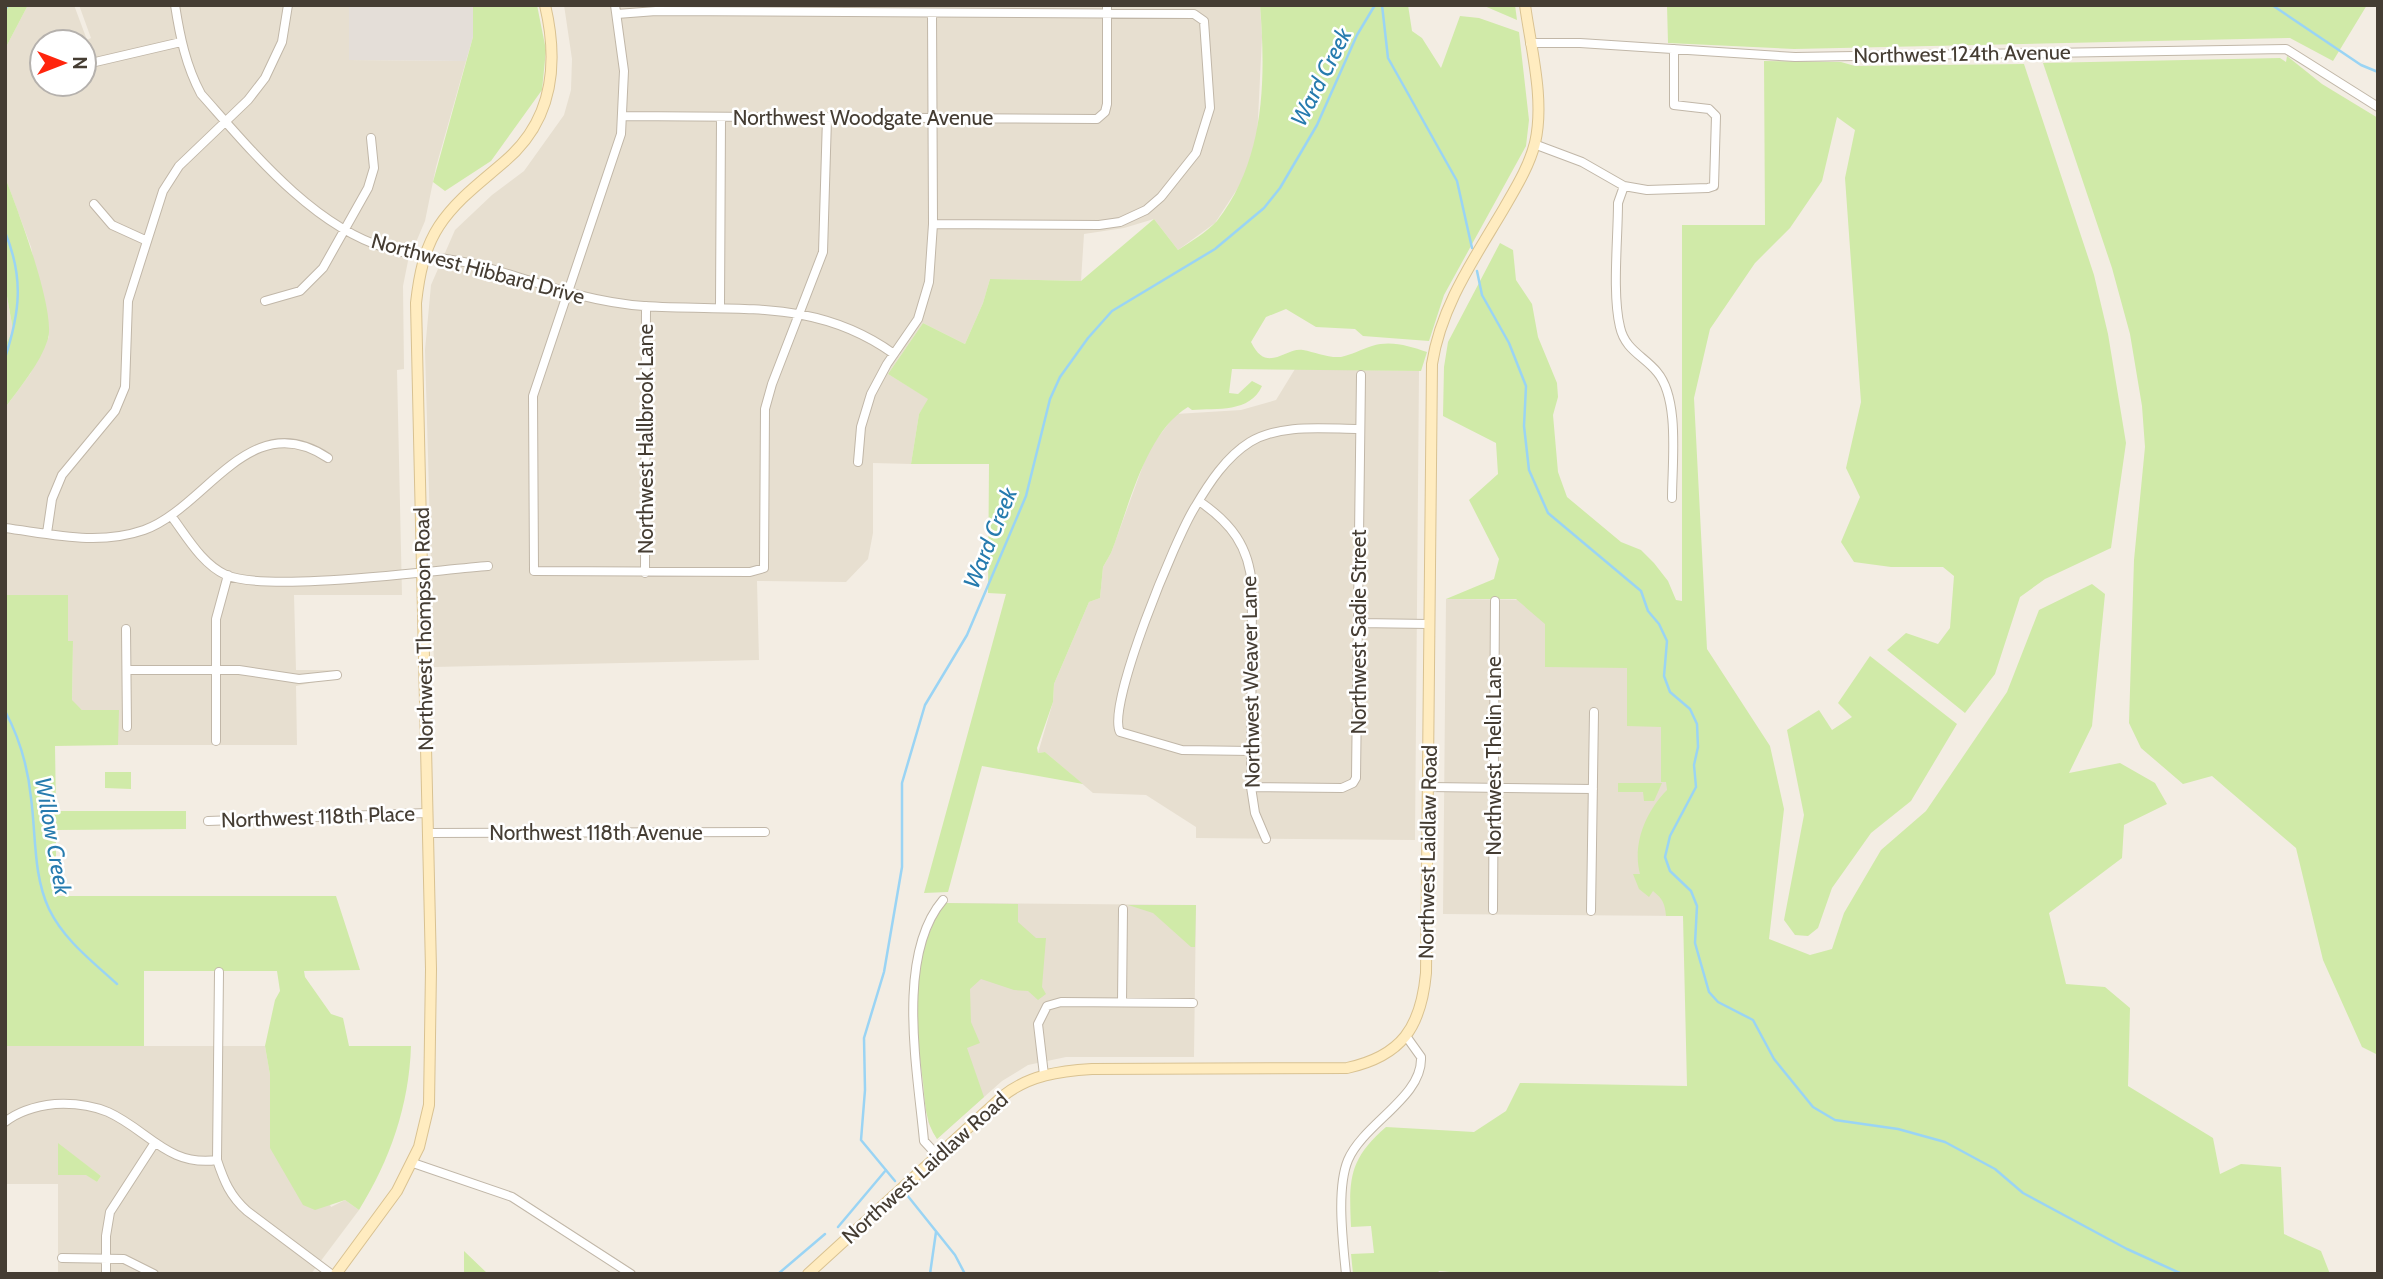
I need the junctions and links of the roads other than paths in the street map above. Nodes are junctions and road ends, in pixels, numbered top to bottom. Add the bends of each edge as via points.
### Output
1 (174, 5) edge
2 (288, 5) edge
3 (545, 5) edge
4 (1525, 5) edge
5 (716, 8) edge
6 (616, 9) edge
7 (1107, 10) edge
8 (932, 13) junction
9 (181, 42) junction
10 (1530, 43) junction
11 (1674, 48) junction
12 (98, 61) edge
13 (2378, 107) edge
14 (623, 116) junction
15 (720, 118) junction
16 (827, 118) junction
17 (931, 118) junction
18 (226, 121) junction
19 (371, 138) dead end
20 (1534, 144) junction
21 (1624, 186) junction
22 (94, 204) dead end
23 (933, 224) junction
24 (345, 230) junction
25 (145, 240) junction
26 (426, 255) junction
27 (567, 293) junction
28 (265, 301) dead end
29 (646, 306) junction
30 (720, 306) junction
31 (799, 313) junction
32 (894, 354) junction
33 (1361, 375) dead end
34 (1360, 429) junction
35 (328, 458) dead end
36 (858, 462) dead end
37 (1672, 498) dead end
38 (1199, 500) junction
39 (172, 517) junction
40 (5, 528) edge
41 (47, 533) junction
42 (488, 566) dead end
43 (423, 571) junction
44 (645, 573) junction
45 (228, 575) junction
46 (1495, 601) dead end
47 (1359, 623) junction
48 (1429, 624) junction
49 (126, 629) dead end
50 (127, 670) junction
51 (216, 670) junction
52 (337, 675) dead end
53 (1594, 712) dead end
54 (127, 727) dead end
55 (216, 741) dead end
56 (1251, 751) junction
57 (1251, 787) junction
58 (1429, 787) junction
59 (1494, 788) junction
60 (1593, 789) junction
61 (427, 813) junction
62 (208, 821) dead end
63 (765, 832) dead end
64 (428, 833) junction
65 (1266, 839) dead end
66 (943, 900) dead end
67 (1123, 909) dead end
68 (1493, 910) dead end
69 (1591, 911) dead end
70 (219, 972) dead end
71 (1122, 1002) junction
72 (1193, 1003) dead end
73 (1406, 1036) junction
74 (1044, 1075) junction
75 (5, 1122) edge
76 (154, 1144) junction
77 (937, 1155) junction
78 (217, 1160) junction
79 (413, 1163) junction
80 (62, 1258) dead end
81 (106, 1258) junction
82 (106, 1274) edge
83 (154, 1274) edge
84 (333, 1274) edge
85 (631, 1274) edge
86 (808, 1274) edge
87 (1346, 1274) edge

1 - 9 street, Northwest Hibbard Drive
2 - 18 street via 272,67
3 - 26 street, Northwest Thompson Road via 553,50 542,114 515,153 451,211
4 - 10 street, Northwest Laidlaw Road
5 - 6 street
5 - 8 street
6 - 14 street via 624,71
7 - 8 street
7 - 17 street, Northwest Woodgate Avenue via 1107,104 1102,116 1093,120
7 - 23 street via 1194,14 1205,24 1207,125 1196,152 1170,186 1146,210 1120,222
8 - 17 street
9 - 12 street
9 - 18 street, Northwest Hibbard Drive via 201,94
10 - 11 street, Northwest 124th Avenue
10 - 20 street, Northwest Laidlaw Road via 1538,111
11 - 13 street, Northwest 124th Avenue via 1795,57 2286,49
11 - 21 street via 1674,105 1709,109 1716,116 1714,186 1647,190
14 - 15 street, Northwest Woodgate Avenue
14 - 27 street via 616,154
15 - 16 street, Northwest Woodgate Avenue
15 - 30 street
16 - 17 street, Northwest Woodgate Avenue
16 - 31 street via 825,242
17 - 23 street
18 - 24 street, Northwest Hibbard Drive via 303,200
18 - 25 street via 173,173
19 - 24 street via 374,168
20 - 21 street via 1583,162
20 - 48 street, Northwest Laidlaw Road via 1514,191 1453,297 1437,339 1431,401
21 - 37 street via 1618,204 1619,326 1632,350 1657,371 1665,385 1672,414
22 - 25 street via 112,225
23 - 32 street via 926,296 918,319
24 - 26 street, Northwest Hibbard Drive via 384,247
24 - 28 street via 309,285
25 - 41 street via 128,301 125,387 115,411 62,475 52,499
26 - 27 street, Northwest Hibbard Drive via 483,266
26 - 43 street, Northwest Thompson Road via 416,303
27 - 29 street, Northwest Hibbard Drive
27 - 44 street via 533,396 534,571
29 - 30 street, Northwest Hibbard Drive
29 - 44 street, Northwest Hallbrook Lane
30 - 31 street, Northwest Hibbard Drive
31 - 32 street, Northwest Hibbard Drive via 851,328
31 - 44 street via 766,401 765,566 762,570
32 - 36 street via 867,405
33 - 34 street, Northwest Sadie Street
34 - 38 street via 1297,429 1262,436 1238,451
34 - 47 street, Northwest Sadie Street
35 - 39 street via 306,446 258,449 228,465
38 - 56 street, Northwest Weaver Lane via 1229,524 1249,563
38 - 56 street via 1136,646 1117,713 1118,728 1128,736 1182,750
39 - 41 street via 114,538
39 - 45 street via 197,550
40 - 41 street
42 - 43 street
43 - 45 street via 272,581
43 - 61 street, Northwest Thompson Road
45 - 51 street via 216,619
46 - 59 street, Northwest Thelin Lane
47 - 48 street
47 - 57 street, Northwest Sadie Street via 1358,770 1353,783 1342,788
48 - 58 street, Northwest Laidlaw Road
49 - 50 street
50 - 51 street
50 - 54 street
51 - 52 street via 299,679
51 - 55 street
53 - 60 street
56 - 57 street, Northwest Weaver Lane
57 - 65 street, Northwest Weaver Lane
58 - 59 street
58 - 73 street, Northwest Laidlaw Road via 1426,973 1423,999
59 - 60 street
59 - 68 street, Northwest Thelin Lane
60 - 69 street
61 - 62 street, Northwest 118th Place
61 - 64 street, Northwest Thompson Road
63 - 64 street, Northwest 118th Avenue
64 - 79 street, Northwest Thompson Road via 432,1069 428,1113
66 - 77 street via 934,912 918,959 912,1009 925,1141
67 - 71 street
70 - 78 street
71 - 72 street
71 - 74 street via 1061,1002 1043,1010 1038,1024
73 - 74 street, Northwest Laidlaw Road via 1384,1056 1347,1068 1092,1069
73 - 87 street via 1421,1057 1417,1079 1359,1140 1344,1172
74 - 77 street, Northwest Laidlaw Road via 1011,1089
75 - 76 street via 41,1106 88,1106 110,1113
76 - 78 street via 186,1160
76 - 81 street via 112,1205
77 - 86 street, Northwest Laidlaw Road
78 - 84 street via 234,1200
79 - 84 street, Northwest Thompson Road via 390,1202
79 - 85 street via 512,1197
80 - 81 street
81 - 82 street
81 - 83 street via 131,1260

